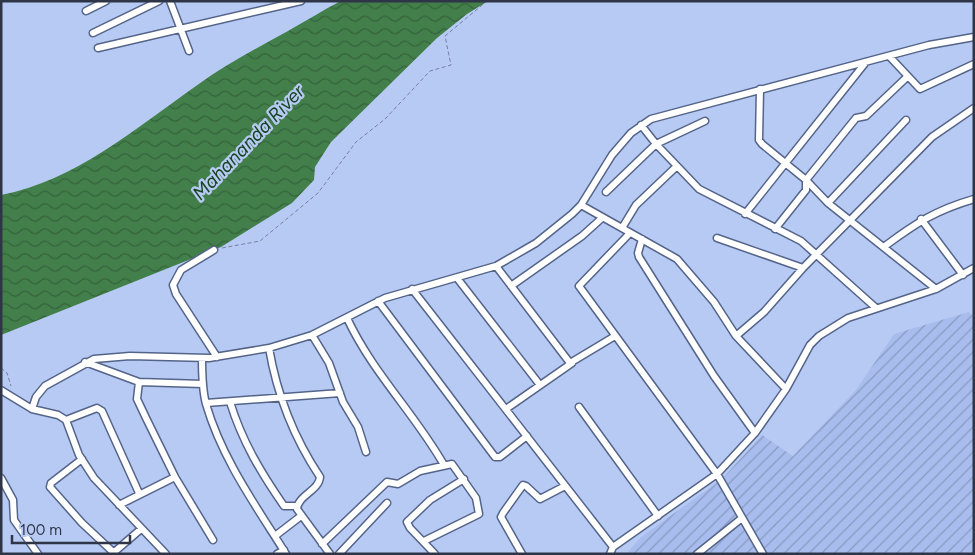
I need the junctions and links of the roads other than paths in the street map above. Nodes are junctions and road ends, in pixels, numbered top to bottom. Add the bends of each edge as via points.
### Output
1 (106, 1) edge
2 (159, 1) edge
3 (170, 1) edge
4 (297, 2) edge
5 (86, 11) dead end
6 (180, 28) junction
7 (93, 33) dead end
8 (974, 37) edge
9 (98, 48) dead end
10 (189, 51) dead end
11 (889, 56) junction
12 (866, 62) junction
13 (974, 64) edge
14 (907, 77) junction
15 (760, 89) junction
16 (974, 108) edge
17 (906, 120) dead end
18 (705, 121) dead end
19 (641, 125) junction
20 (656, 144) junction
21 (786, 163) junction
22 (677, 166) junction
23 (806, 180) junction
24 (606, 192) dead end
25 (974, 199) edge
26 (828, 202) junction
27 (581, 204) junction
28 (745, 214) junction
29 (602, 218) junction
30 (921, 219) junction
31 (852, 220) junction
32 (622, 228) junction
33 (775, 229) junction
34 (630, 233) junction
35 (717, 238) dead end
36 (642, 239) junction
37 (885, 246) junction
38 (214, 250) road end
39 (816, 256) junction
40 (496, 266) junction
41 (803, 268) junction
42 (974, 268) edge
43 (963, 275) junction
44 (457, 278) junction
45 (511, 286) junction
46 (412, 289) junction
47 (936, 289) junction
48 (378, 301) junction
49 (876, 308) junction
50 (347, 318) junction
51 (312, 335) junction
52 (615, 336) junction
53 (736, 336) junction
54 (269, 348) junction
55 (217, 357) junction
56 (202, 358) junction
57 (85, 362) junction
58 (572, 363) junction
59 (139, 382) junction
60 (203, 384) junction
61 (540, 385) junction
62 (786, 389) junction
63 (1, 390) edge
64 (340, 393) junction
65 (281, 398) junction
66 (230, 402) junction
67 (206, 404) junction
68 (579, 407) dead end
69 (506, 408) junction
70 (32, 409) junction
71 (66, 420) junction
72 (755, 433) junction
73 (528, 436) junction
74 (366, 452) dead end
75 (82, 459) junction
76 (444, 465) junction
77 (716, 474) junction
78 (175, 477) junction
79 (1, 478) edge
80 (464, 479) junction
81 (565, 486) junction
82 (140, 493) junction
83 (387, 503) dead end
84 (120, 505) junction
85 (297, 506) junction
86 (301, 516) junction
87 (658, 516) junction
88 (742, 518) junction
89 (141, 529) junction
90 (275, 536) junction
91 (214, 540) dead end
92 (424, 541) junction
93 (322, 544) junction
94 (613, 547) junction
95 (285, 552) edge
96 (112, 553) edge
97 (38, 554) edge
98 (166, 554) edge
99 (277, 554) edge
100 (330, 554) edge
101 (339, 554) edge
102 (436, 554) edge
103 (522, 554) edge
104 (610, 554) edge
105 (697, 554) edge
106 (763, 554) edge

1 - 5 street
2 - 7 street
3 - 6 street
4 - 6 street
6 - 9 street
6 - 10 street
8 - 11 street
11 - 12 street
11 - 14 street
12 - 15 street
12 - 21 street
13 - 14 street via 920,89
14 - 23 street via 866,116 856,118
15 - 19 street via 661,116
15 - 21 street via 759,140
16 - 31 street via 932,138
17 - 26 street
18 - 20 street
19 - 20 street
19 - 27 street via 612,155
20 - 22 street
20 - 24 street
21 - 23 street
21 - 28 street
22 - 28 street via 699,189
22 - 32 street via 636,205
23 - 26 street
23 - 33 street via 806,190
25 - 30 street
26 - 31 street
27 - 29 street
27 - 40 street via 536,244
28 - 33 street
29 - 32 street
29 - 45 street
30 - 37 street
30 - 43 street
31 - 37 street
31 - 39 street
32 - 34 street
33 - 39 street via 801,241
34 - 36 street
34 - 52 street via 579,285
35 - 41 street
36 - 53 street via 677,259 714,302
36 - 72 street via 639,257 714,376
37 - 47 street
38 - 55 street via 181,270 173,285
39 - 41 street
39 - 49 street
40 - 44 street
40 - 45 street
41 - 53 street via 764,312
42 - 43 street
43 - 47 street
44 - 46 street
44 - 61 street
45 - 58 street
46 - 48 street
46 - 69 street
47 - 49 street
48 - 50 street
48 - 73 street via 495,457 500,457
49 - 62 street via 848,318 819,336 810,345
50 - 51 street
50 - 76 street via 368,357 417,421
51 - 54 street
51 - 64 street via 329,363
52 - 58 street
52 - 77 street
53 - 62 street
54 - 55 street
54 - 65 street
55 - 56 street
56 - 57 street via 130,356
56 - 60 street
57 - 59 street
57 - 70 street via 45,386
58 - 61 street
59 - 60 street
59 - 78 street via 137,399
60 - 67 street
61 - 69 street
62 - 72 street
63 - 70 street
64 - 65 street
64 - 74 street via 358,427
65 - 66 street
65 - 85 street via 300,447 320,477 319,483
66 - 67 street
66 - 85 street via 248,450 262,476 284,506
67 - 90 street via 244,489
68 - 87 street
69 - 73 street
70 - 71 street
71 - 75 street
71 - 82 street via 97,408 102,410
72 - 77 street
73 - 81 street
75 - 84 street via 94,478
75 - 96 street via 50,487
76 - 80 street via 452,464
76 - 93 street via 420,471 398,484 387,482
77 - 87 street
77 - 88 street
78 - 82 street
78 - 91 street
79 - 97 street via 13,500 14,520
80 - 92 street via 430,500 409,520 408,525
80 - 92 street via 476,498 479,514
81 - 94 street
81 - 103 street via 540,499 523,485 502,513 501,517
82 - 84 street
83 - 101 street
84 - 89 street
85 - 86 street
86 - 90 street
86 - 93 street
87 - 94 street
88 - 105 street
88 - 106 street
89 - 96 street
89 - 98 street
90 - 95 street
92 - 102 street
93 - 100 street
94 - 104 street
95 - 99 street

